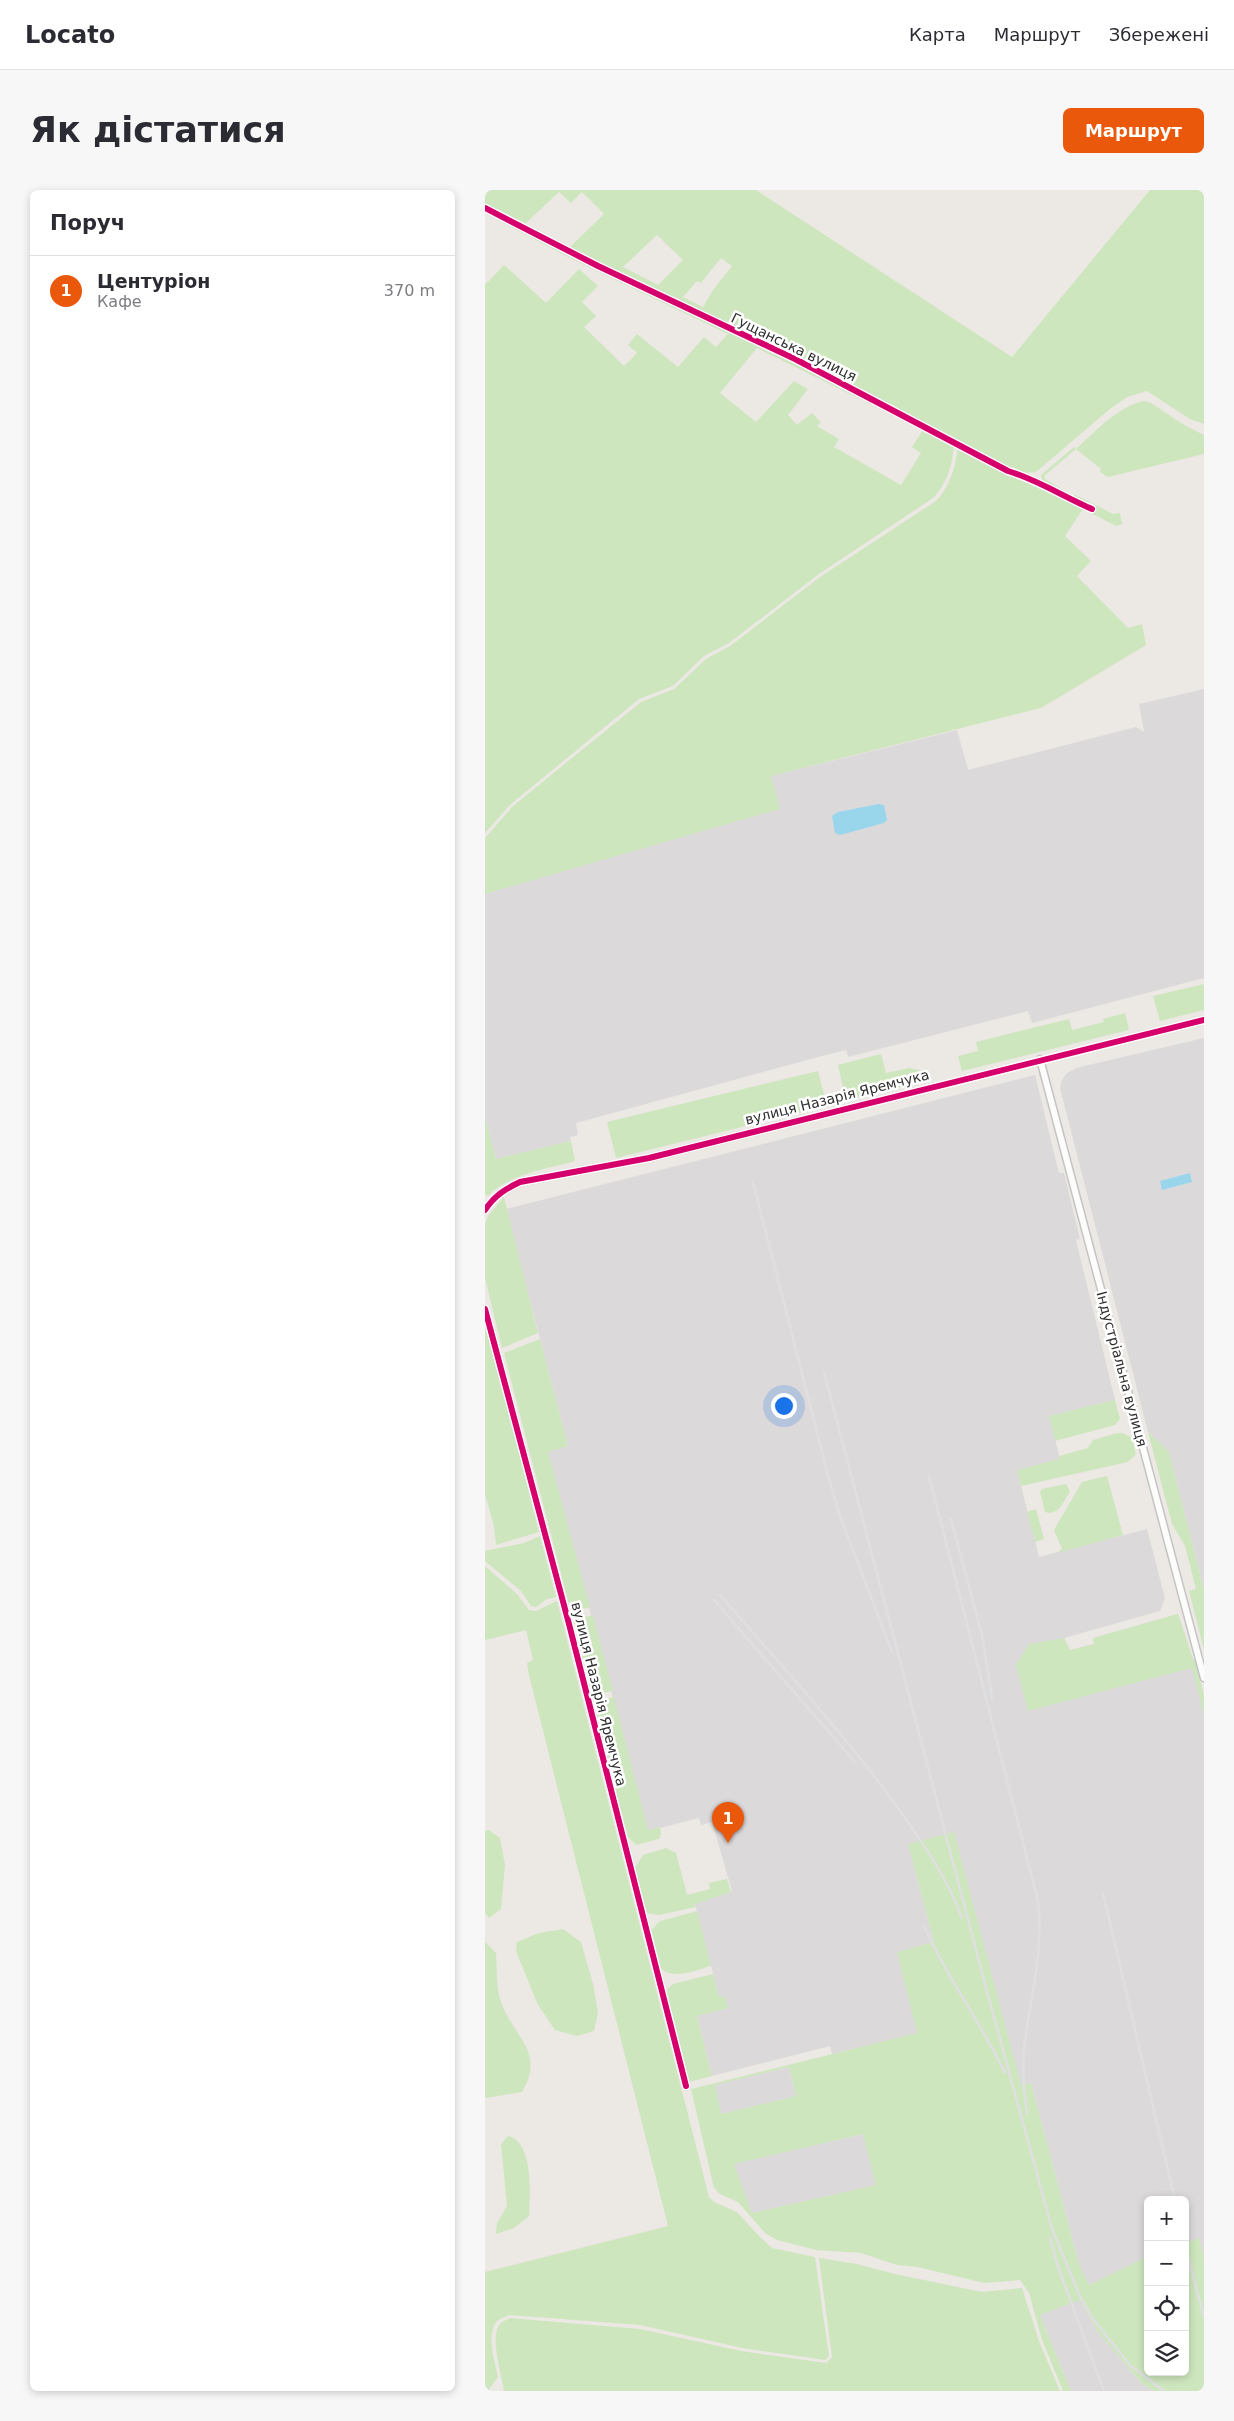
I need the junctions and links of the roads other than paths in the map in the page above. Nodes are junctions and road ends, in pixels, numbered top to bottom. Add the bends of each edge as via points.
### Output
1 (485, 208) edge
2 (1092, 509) dead end
3 (1204, 1020) edge
4 (1040, 1059) junction
5 (485, 1210) edge
6 (485, 1309) edge
7 (1204, 1678) edge
8 (686, 2086) dead end

1 - 2 street, Гущанська вулиця via 795,359 1008,471 1032,478
3 - 4 street, вулиця Назарія Яремчука
4 - 5 street, вулиця Назарія Яремчука via 649,1158 520,1182 505,1189
4 - 7 street, Індустріальна вулиця
6 - 8 street, вулиця Назарія Яремчука

